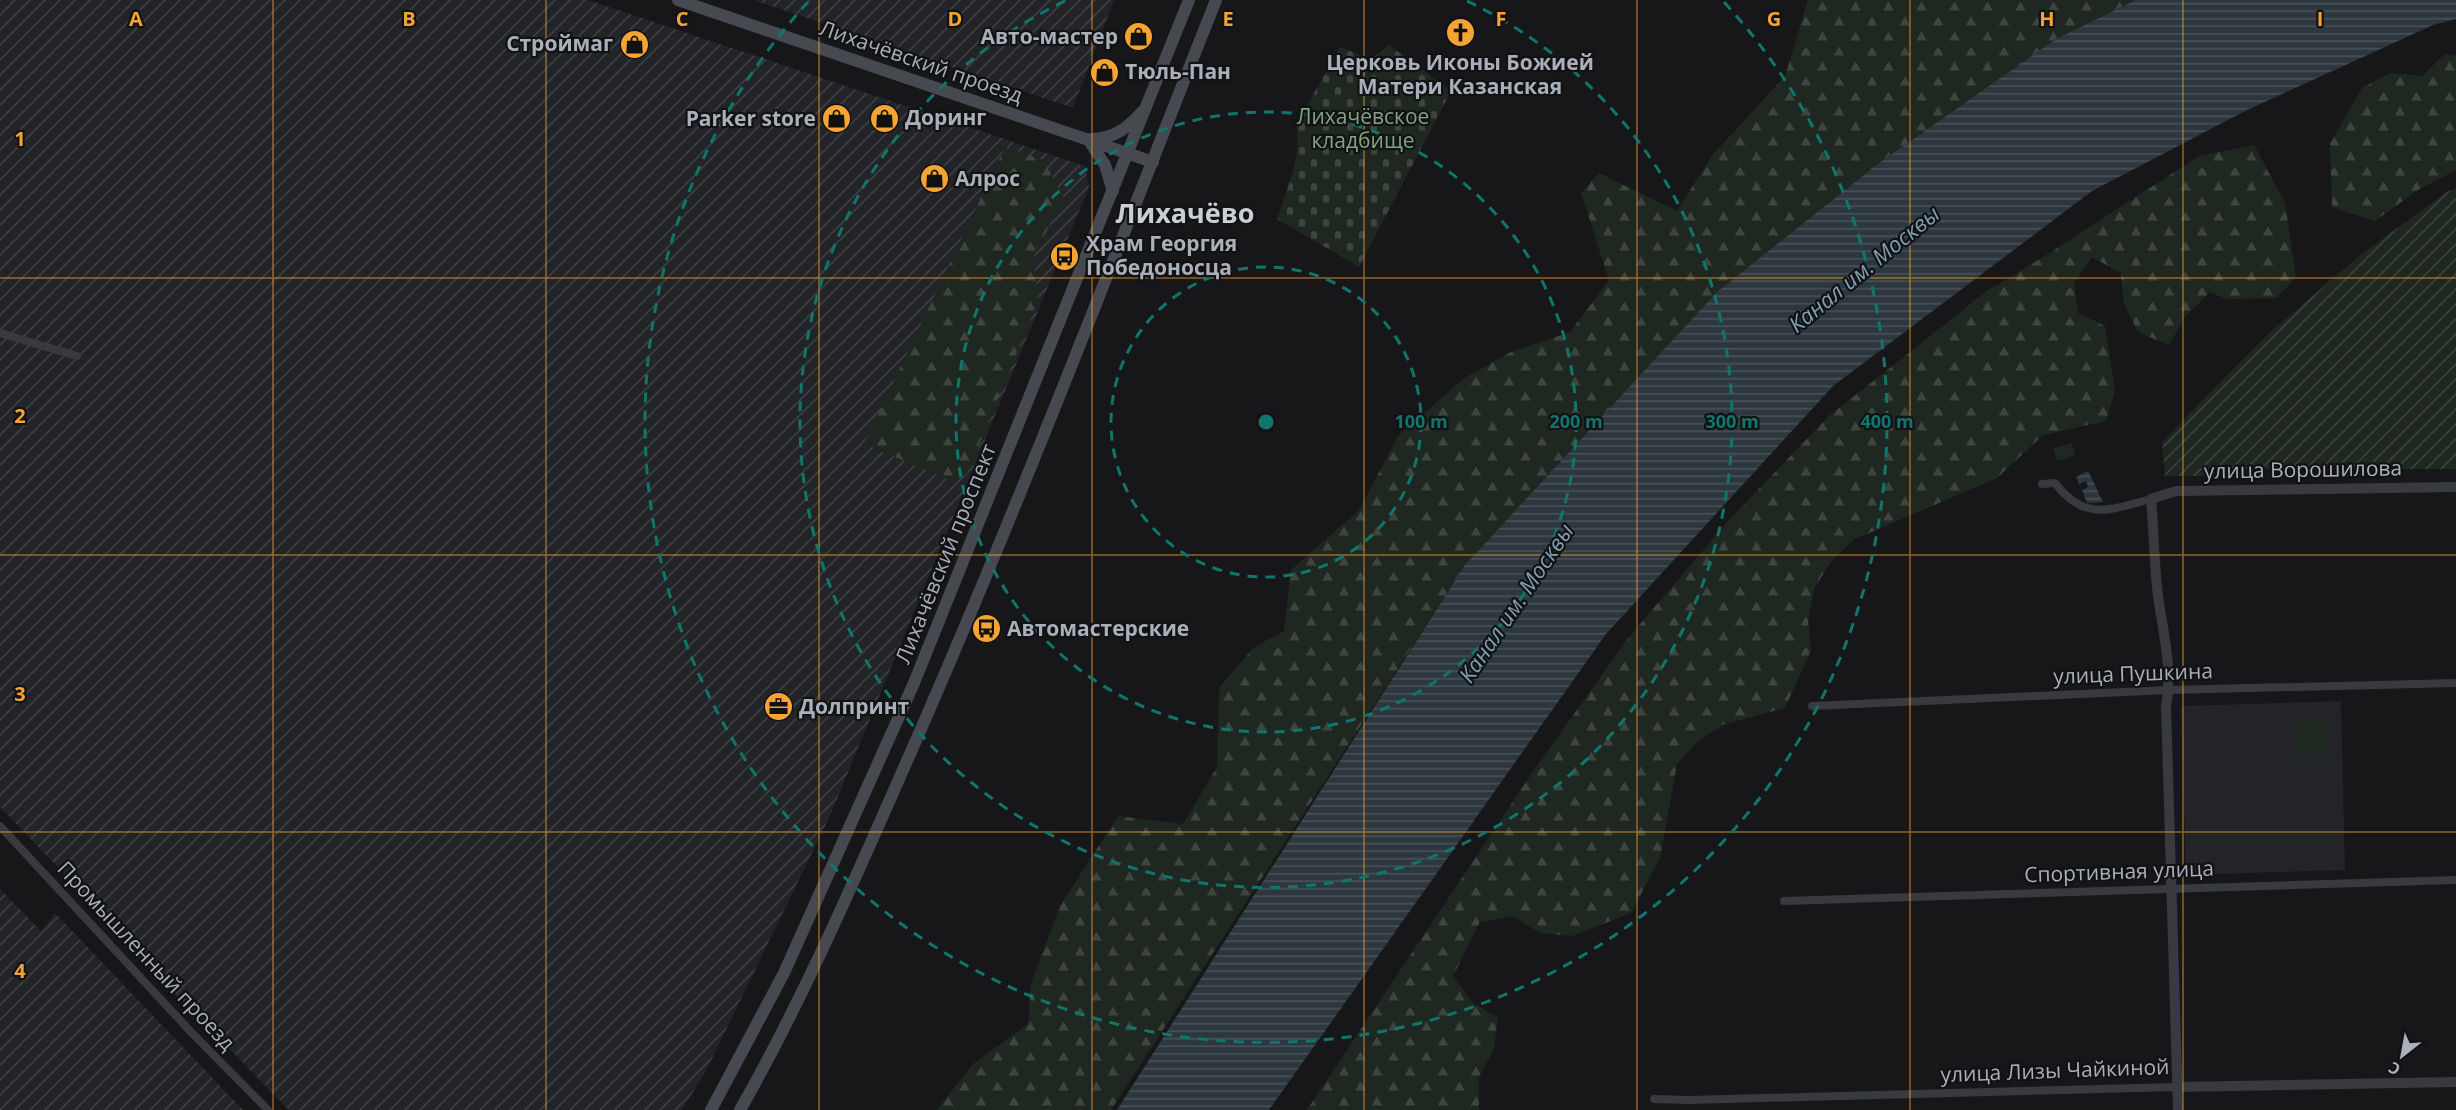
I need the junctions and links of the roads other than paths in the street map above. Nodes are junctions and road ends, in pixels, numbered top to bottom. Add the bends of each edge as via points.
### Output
1 (678, 0) edge
2 (1189, 0) edge
3 (1216, 0) edge
4 (1148, 105) junction
5 (1088, 139) junction
6 (1128, 153) junction
7 (1153, 162) junction
8 (1113, 191) junction
9 (0, 333) edge
10 (77, 356) dead end
11 (2042, 484) dead end
12 (2456, 487) edge
13 (2151, 499) junction
14 (2456, 683) edge
15 (2169, 690) junction
16 (1812, 706) dead end
17 (0, 826) edge
18 (2456, 880) edge
19 (2171, 889) junction
20 (1784, 901) dead end
21 (2456, 1082) edge
22 (2177, 1087) junction
23 (1654, 1099) dead end
24 (268, 1110) edge
25 (711, 1110) edge
26 (740, 1110) edge
27 (2178, 1110) edge

1 - 5 main road, Лихачёвский проезд
2 - 4 main road, Лихачёвский проспект
3 - 7 main road, Лихачёвский проспект
4 - 5 main road via 1120,133
4 - 6 main road, Лихачёвский проспект
5 - 6 main road, Лихачёвский проезд
5 - 8 main road via 1105,165
6 - 7 main road, Лихачёвский проезд
6 - 8 main road, Лихачёвский проспект
7 - 26 main road, Лихачёвский проспект via 937,693 825,944
8 - 25 main road, Лихачёвский проспект via 894,730 779,984
9 - 10 street
11 - 13 street via 2055,483 2073,502 2095,511
12 - 13 street, улица Ворошилова via 2176,491
13 - 15 street
14 - 15 street, улица Пушкина
15 - 16 street, улица Пушкина
15 - 19 street via 2166,706
17 - 24 street, Промышленный проезд
18 - 19 street, Спортивная улица
19 - 20 street, Спортивная улица
19 - 22 street
21 - 22 street, улица Лизы Чайкиной
22 - 23 street, улица Лизы Чайкиной
22 - 27 street

